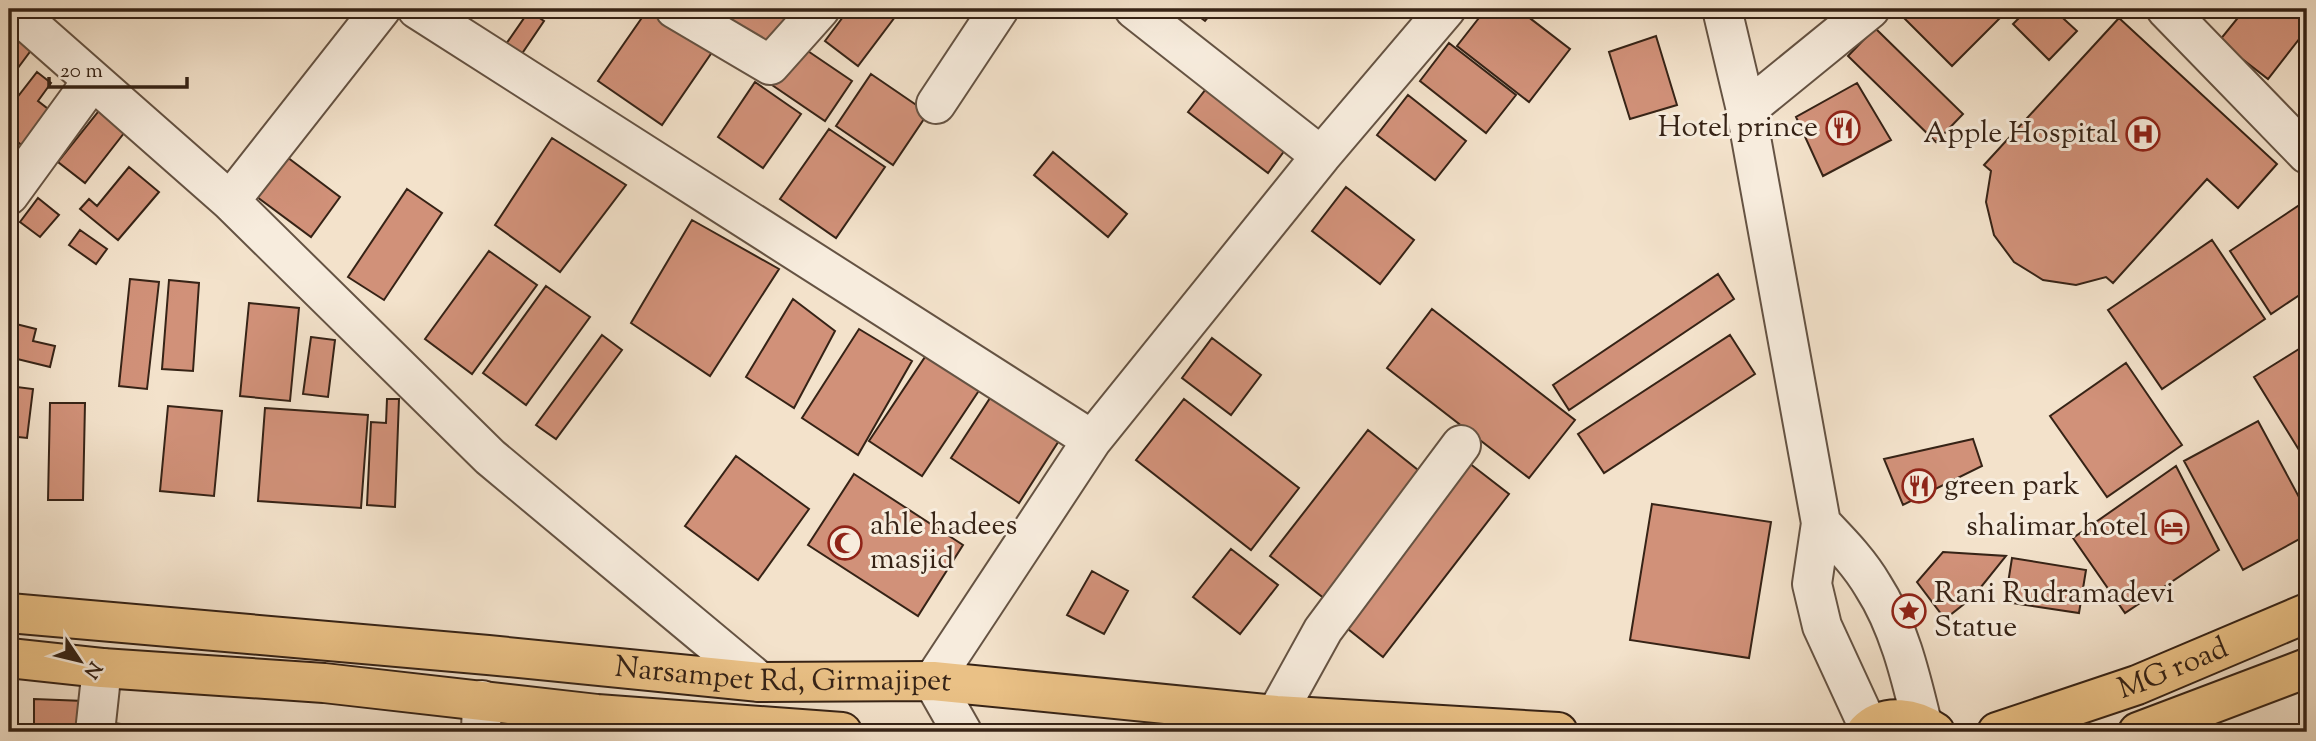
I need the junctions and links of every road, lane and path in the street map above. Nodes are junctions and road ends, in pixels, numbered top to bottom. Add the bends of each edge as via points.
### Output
1 (12, 9) edge
2 (381, 9) edge
3 (417, 9) edge
4 (675, 9) edge
5 (820, 9) edge
6 (999, 9) edge
7 (1134, 9) edge
8 (1446, 9) edge
9 (1722, 9) edge
10 (1870, 9) edge
11 (2166, 9) edge
12 (92, 81) junction
13 (936, 104) dead end
14 (1746, 110) junction
15 (2307, 154) edge
16 (1321, 156) junction
17 (9, 195) edge
18 (230, 201) junction
19 (1092, 440) junction
20 (1461, 445) dead end
21 (1821, 523) junction
22 (9, 613) edge
23 (2307, 613) edge
24 (9, 658) edge
25 (102, 668) junction
26 (2307, 668) edge
27 (933, 681) junction
28 (760, 682) junction
29 (1276, 715) junction
30 (482, 716) edge
31 (1929, 728) edge
32 (1867, 730) edge
33 (95, 732) edge
34 (842, 732) edge
35 (962, 732) edge
36 (1559, 732) edge
37 (1997, 732) edge
38 (2140, 732) edge

1 - 12 street
2 - 18 street
3 - 19 street
4 - 5 street via 771,65
6 - 13 street
7 - 16 street
8 - 16 street
9 - 14 street
10 - 14 street
11 - 15 street
12 - 17 street
12 - 18 street
14 - 21 street
16 - 19 street
18 - 28 street via 490,457
19 - 27 street
20 - 29 street via 1323,631
21 - 31 street via 1875,588 1904,653
21 - 32 street via 1812,584 1822,626
22 - 28 main road, Narsampet Rd, Girmajipet
23 - 37 main road, MG road via 2137,685
24 - 25 main road, Narsampet Rd, Girmajipet
25 - 30 main road, Narsampet Rd, Girmajipet via 324,683
25 - 33 street
26 - 38 main road, MG road
27 - 28 main road, Narsampet Rd, Girmajipet
27 - 29 main road, Narsampet Rd, Girmajipet
27 - 35 street
29 - 36 main road, Narsampet Rd, Girmajipet
30 - 34 main road, Narsampet Rd, Girmajipet via 597,714
31 - 32 main road via 1905,719 1886,720

